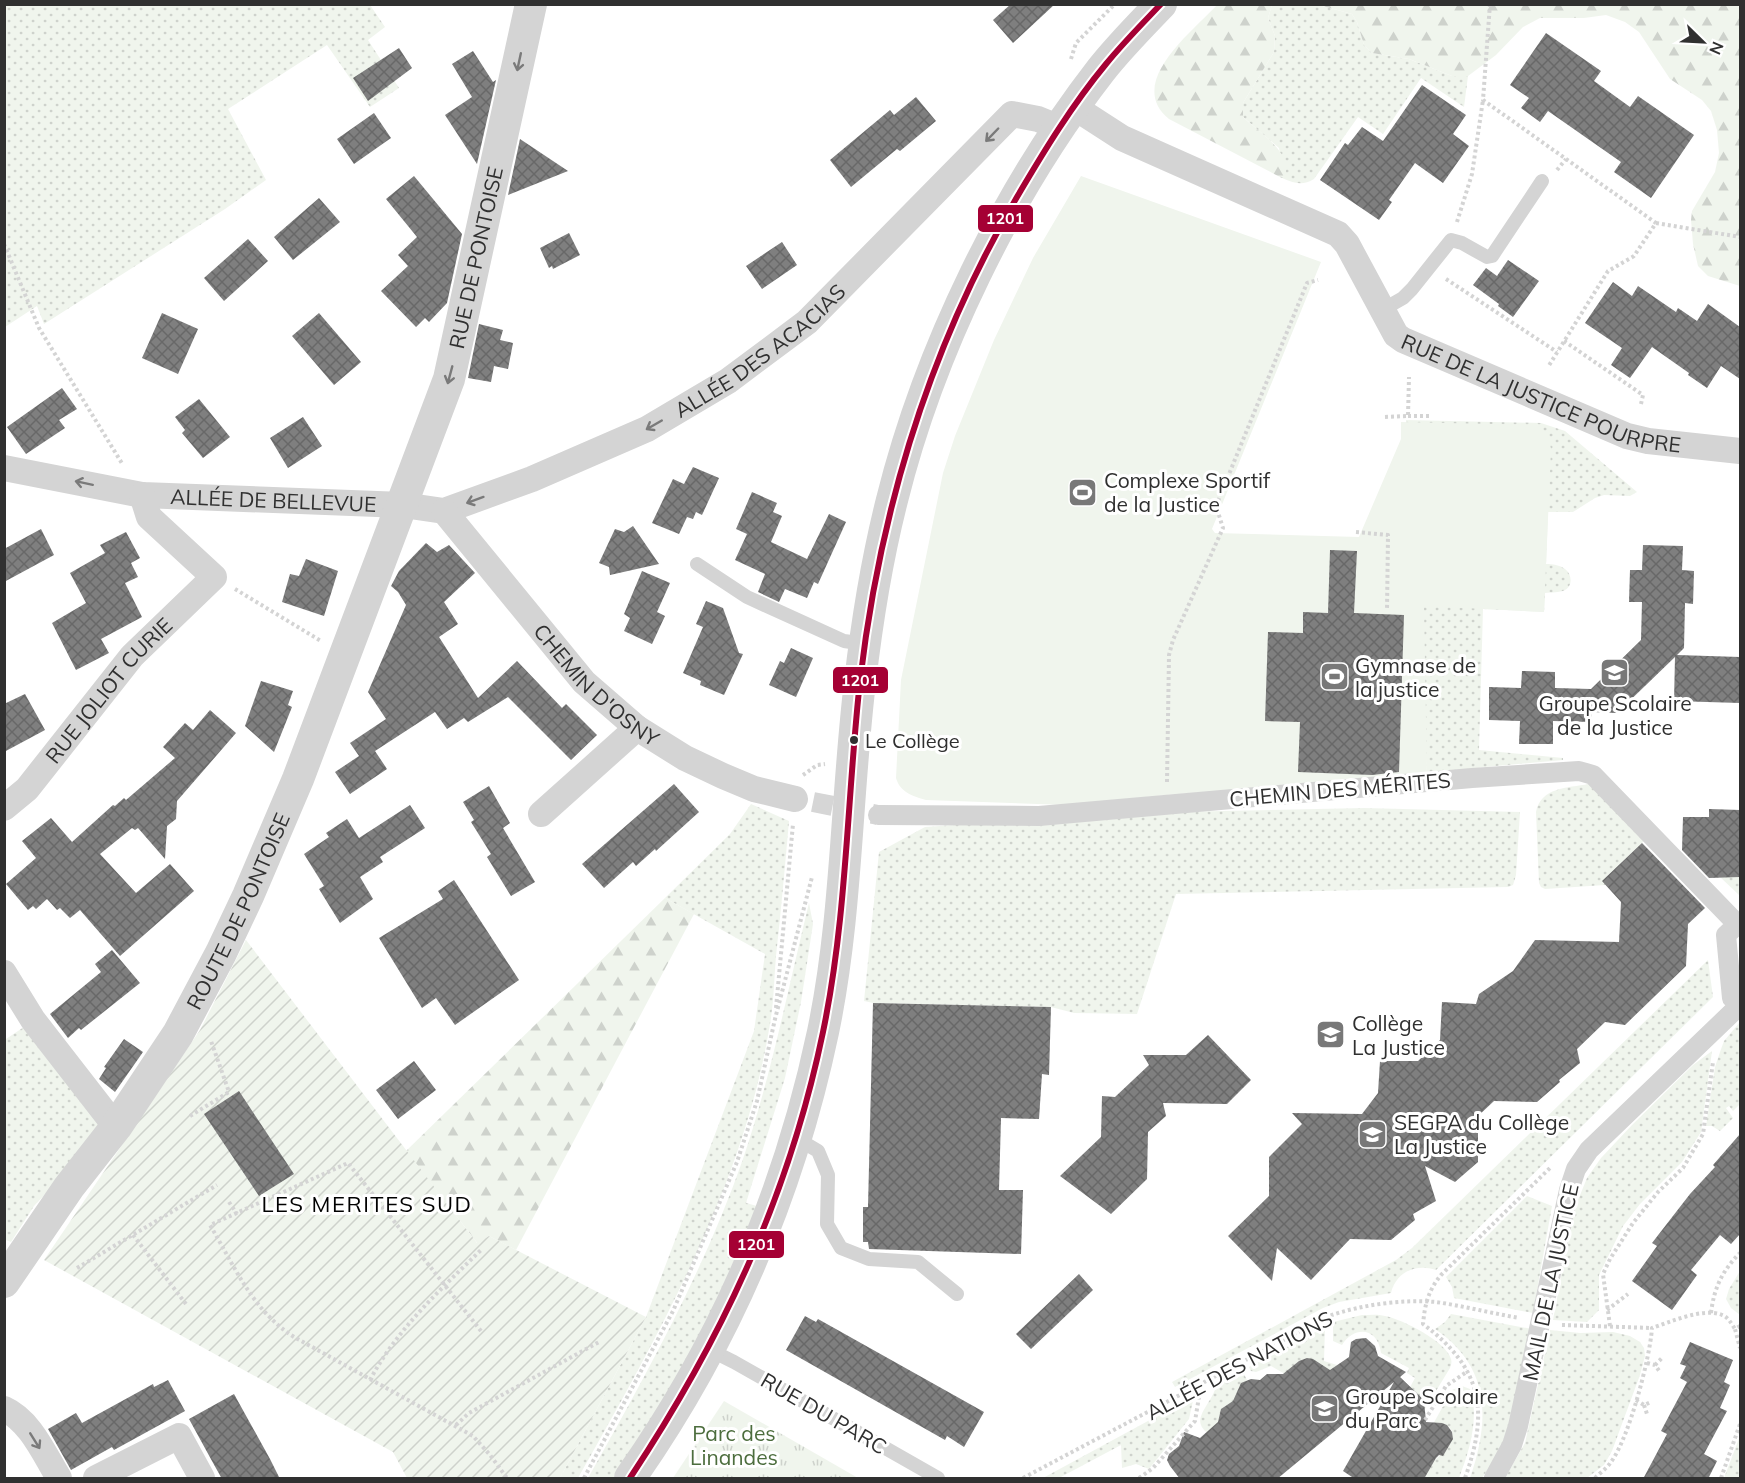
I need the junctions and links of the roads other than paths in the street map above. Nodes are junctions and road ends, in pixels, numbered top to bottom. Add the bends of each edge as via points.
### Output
1 (531, 4) edge
2 (1161, 4) edge
3 (1067, 118) junction
4 (1542, 181) dead end
5 (1382, 310) junction
6 (1740, 451) edge
7 (4, 468) edge
8 (142, 495) junction
9 (403, 505) junction
10 (444, 511) junction
11 (697, 564) dead end
12 (865, 644) junction
13 (637, 728) junction
14 (804, 801) tunnel mouth
15 (4, 808) edge
16 (541, 814) dead end
17 (878, 815) tunnel mouth
18 (1739, 923) edge
19 (4, 973) edge
20 (1740, 1005) edge
21 (116, 1127) junction
22 (796, 1138) junction
23 (8, 1268) edge
24 (957, 1294) dead end
25 (710, 1350) junction
26 (4, 1409) edge
27 (59, 1479) edge
28 (96, 1479) edge
29 (202, 1479) edge
30 (630, 1479) edge
31 (938, 1479) edge
32 (1494, 1479) edge

1 -> 9 street, RUE DE PONTOISE via 449,379
2 - 3 street via 1102,68
3 - 5 street, RUE DE LA JUSTICE POURPRE via 1122,138 1338,234
3 -> 10 street, ALLÉE DES ACACIAS via 1038,119 1012,114 807,322 728,381 647,429 558,469
3 - 12 street via 996,234 959,309 934,372 892,499
4 - 5 lane via 1492,256 1451,240 1412,290
5 - 6 street, RUE DE LA JUSTICE POURPRE via 1403,340 1627,436
8 -> 7 street, ALLÉE DE BELLEVUE
8 - 9 street, ALLÉE DE BELLEVUE
8 - 15 street, RUE JOLIOT CURIE via 149,517 214,577 132,656 27,789
9 - 10 street, ALLÉE DES ACACIAS
9 - 21 street, ROUTE DE PONTOISE via 249,896 170,1047
10 - 13 street, CHEMIN D'OSNY via 584,682
11 - 12 lane via 747,597 844,641
12 - 22 street via 834,971
13 - 14 street, CHEMIN D'OSNY via 723,776 754,789
13 - 16 street
17 - 18 street, CHEMIN DES MÉRITES via 1039,816 1579,771 1593,775
18 - 20 street, CHEMIN DES MÉRITES via 1726,935 1732,998
19 - 21 street via 33,1020
20 - 32 street, MAIL DE LA JUSTICE via 1580,1162 1569,1190 1512,1445
21 - 23 street, ROUTE DE PONTOISE
22 - 24 lane via 818,1151 828,1175 827,1224 841,1248 869,1259 918,1262
22 - 25 street via 759,1245
25 - 30 street
25 - 31 lane, RUE DU PARC
26 -> 27 street via 27,1427
28 - 29 street via 179,1436

